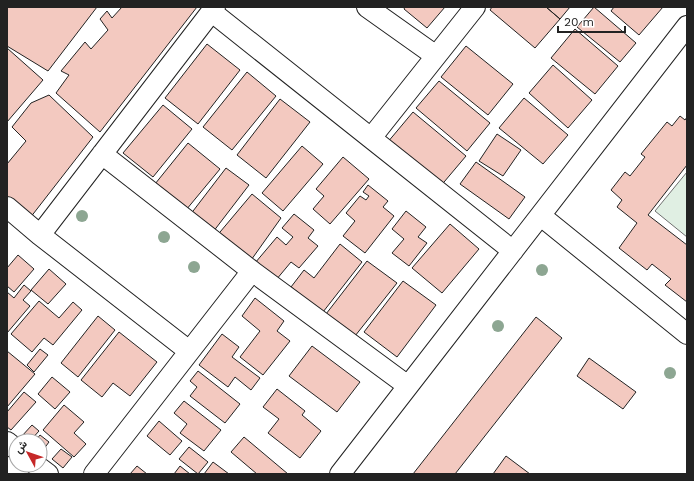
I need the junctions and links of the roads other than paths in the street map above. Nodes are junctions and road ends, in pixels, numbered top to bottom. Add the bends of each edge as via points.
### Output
1 (367, 7) edge
2 (475, 7) edge
3 (214, 10) edge
4 (687, 26) edge
5 (436, 56) junction
6 (371, 138) junction
7 (102, 154) junction
8 (7, 207) edge
9 (541, 216) junction
10 (40, 235) junction
11 (513, 251) junction
12 (252, 271) junction
13 (687, 334) edge
14 (189, 351) junction
15 (408, 386) junction
16 (94, 474) edge
17 (340, 474) edge

1 - 5 street
2 - 5 street
3 - 6 street
3 - 7 street
4 - 9 street
5 - 6 street
6 - 11 street
7 - 10 street
7 - 12 street
8 - 10 street
9 - 11 street
9 - 13 street
10 - 14 street
11 - 15 street
12 - 14 street
12 - 15 street
14 - 16 street
15 - 17 street

